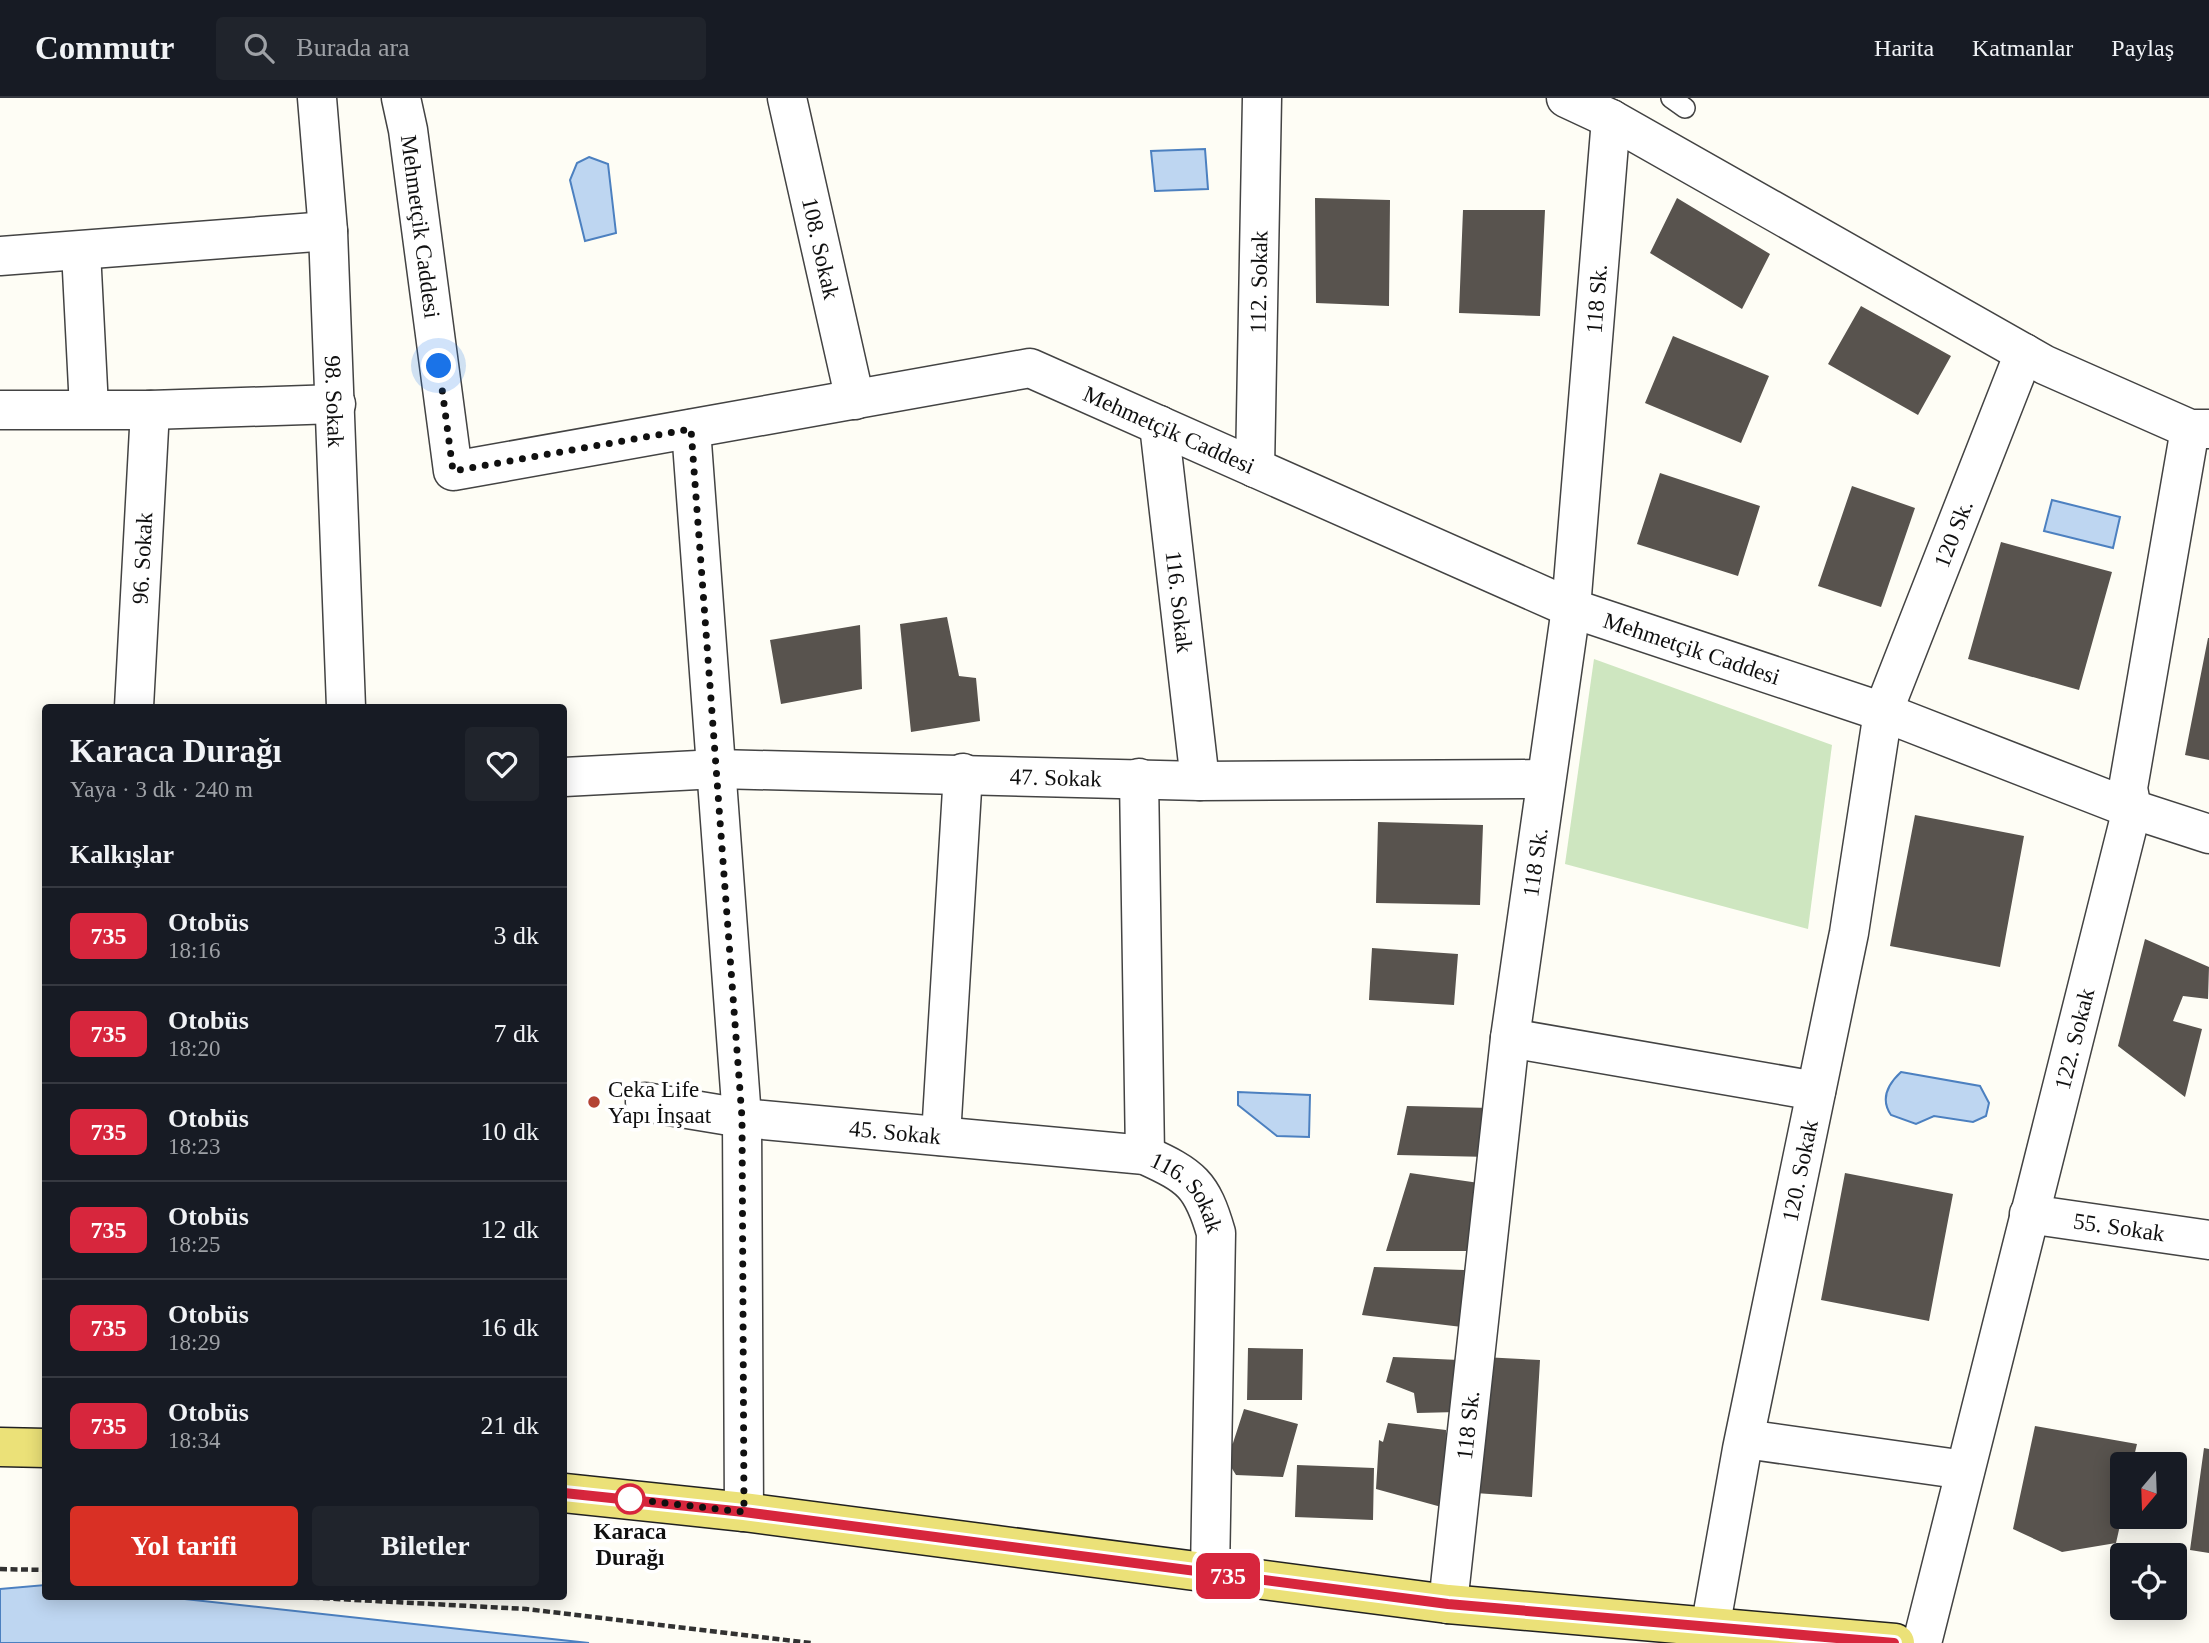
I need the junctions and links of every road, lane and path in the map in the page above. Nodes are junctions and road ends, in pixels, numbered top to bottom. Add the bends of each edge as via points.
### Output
1 (317, 98) edge
2 (401, 98) edge
3 (787, 98) edge
4 (1262, 98) edge
5 (1566, 98) edge
6 (1611, 119) junction
7 (328, 230) junction
8 (81, 251) junction
9 (0, 256) edge
10 (2024, 353) junction
11 (855, 400) junction
12 (336, 404) junction
13 (89, 408) junction
14 (0, 410) edge
15 (150, 410) junction
16 (1159, 425) junction
17 (691, 429) junction
18 (2200, 429) edge
19 (1255, 468) junction
20 (1571, 608) junction
21 (134, 704) edge
22 (346, 704) edge
23 (1883, 712) junction
24 (717, 769) junction
25 (963, 773) junction
26 (567, 777) edge
27 (1139, 778) junction
28 (1546, 779) junction
29 (1200, 781) junction
30 (2132, 809) junction
31 (2209, 834) edge
32 (1510, 1038) junction
33 (1816, 1091) junction
34 (645, 1101) dead end
35 (742, 1118) junction
36 (941, 1136) junction
37 (1145, 1155) junction
38 (2029, 1214) junction
39 (2209, 1240) edge
40 (1745, 1439) junction
41 (0, 1447) edge
42 (42, 1448) edge
43 (1965, 1470) junction
44 (567, 1493) edge
45 (744, 1512) junction
46 (0, 1569) edge
47 (42, 1570) edge
48 (1210, 1573) junction
49 (356, 1600) edge
50 (1448, 1604) junction
51 (1710, 1629) junction
52 (811, 1643) edge
53 (1895, 1643) edge
54 (1922, 1643) edge

1 - 7 street, 98. Sokak
2 - 17 street, Mehmetçik Caddesi via 453,471
3 - 11 street, 108. Sokak
4 - 19 street, 112. Sokak
5 - 6 street
6 - 10 street
6 - 20 street, 118 Sk.
7 - 8 street
7 - 12 street, 98. Sokak
8 - 9 street
8 - 13 street
10 - 18 street
10 - 23 street, 120 Sk.
11 - 16 street, Mehmetçik Caddesi via 1030,368
11 - 17 street, Mehmetçik Caddesi
12 - 15 street
12 - 22 street, 98. Sokak
13 - 14 street
13 - 15 street
15 - 21 street, 96. Sokak
16 - 19 street, Mehmetçik Caddesi
16 - 29 street, 116. Sokak
17 - 24 street
18 - 30 street, 122. Sokak via 2128,788
19 - 20 street, Mehmetçik Caddesi
20 - 23 street, Mehmetçik Caddesi
20 - 28 street, 118 Sk.
23 - 30 street, Mehmetçik Caddesi
23 - 33 street, 120. Sokak via 1849,933
24 - 25 street, 47. Sokak
24 - 26 street, 47. Sokak
24 - 35 street
25 - 27 street, 47. Sokak
25 - 36 street
27 - 29 street, 47. Sokak
27 - 37 street, 116. Sokak
28 - 29 street, 47. Sokak
28 - 32 street, 118 Sk.
30 - 31 street, Mehmetçik Caddesi
30 - 38 street, 122. Sokak
32 - 33 street
32 - 50 street, 118 Sk.
33 - 40 street, 120. Sokak
34 - 35 street, 45. Sokak
35 - 36 street, 45. Sokak
35 - 45 street
36 - 37 street, 45. Sokak
37 - 48 street, 116. Sokak via 1181,1171 1206,1199 1216,1234
38 - 39 street, 55. Sokak
38 - 43 street, 122. Sokak
40 - 43 street
40 - 51 street, 120. Sokak
41 - 42 main road
43 - 54 street, 122. Sokak
44 - 45 main road
45 - 48 main road
46 - 47 path
48 - 50 main road
49 - 52 path via 526,1609
50 - 51 main road
51 - 53 main road

